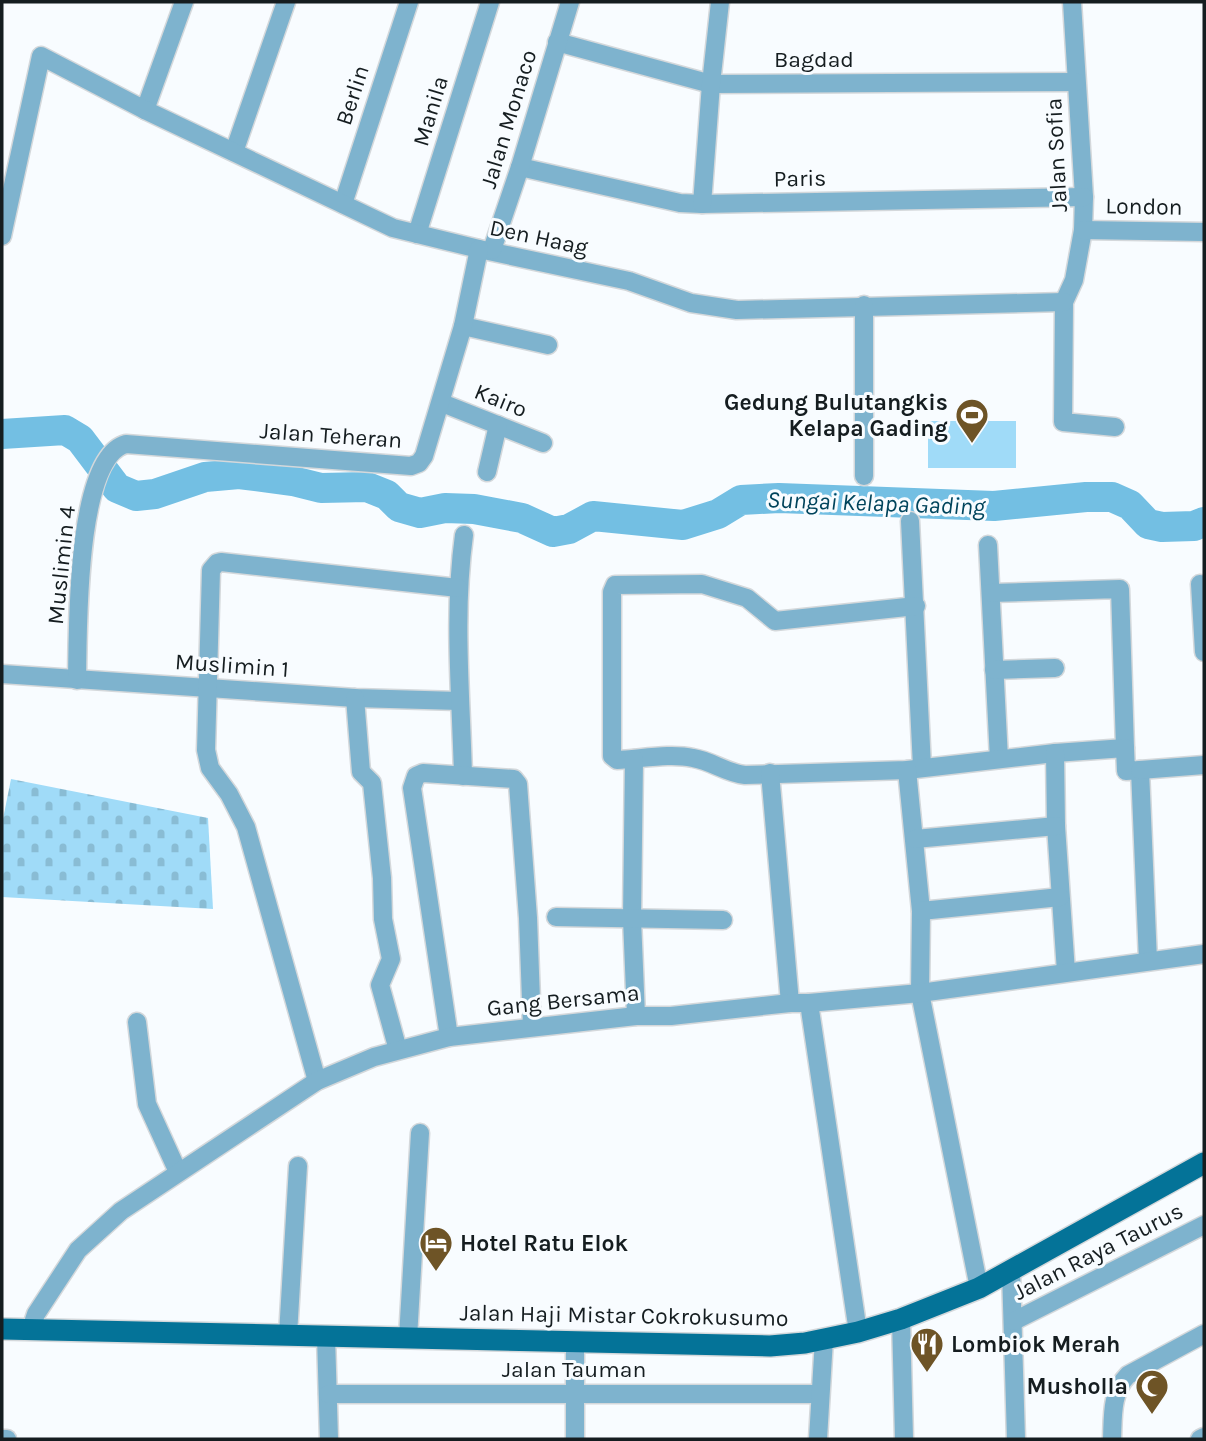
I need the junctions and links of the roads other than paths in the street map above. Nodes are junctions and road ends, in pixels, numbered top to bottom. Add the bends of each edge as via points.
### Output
1 (184, 2) edge
2 (286, 2) edge
3 (408, 2) edge
4 (490, 2) edge
5 (570, 2) edge
6 (720, 2) edge
7 (1072, 2) edge
8 (557, 42) junction
9 (1076, 82) junction
10 (711, 84) junction
11 (145, 110) junction
12 (234, 152) junction
13 (520, 167) junction
14 (1084, 197) junction
15 (343, 204) junction
16 (702, 204) junction
17 (1083, 230) junction
18 (1204, 232) edge
19 (417, 234) junction
20 (2, 236) edge
21 (485, 250) junction
22 (1064, 302) junction
23 (864, 305) junction
24 (463, 327) junction
25 (548, 345) dead end
26 (442, 403) junction
27 (498, 425) junction
28 (1115, 427) dead end
29 (543, 443) dead end
30 (106, 458) joint
31 (487, 472) dead end
32 (864, 477) dead end
33 (910, 521) dead end
34 (464, 535) dead end
35 (988, 545) dead end
36 (1200, 584) dead end
37 (458, 589) junction
38 (991, 593) junction
39 (916, 606) junction
40 (1204, 652) edge
41 (1055, 668) dead end
42 (994, 670) junction
43 (2, 674) edge
44 (76, 680) junction
45 (208, 688) junction
46 (355, 698) junction
47 (459, 701) junction
48 (1125, 748) junction
49 (1055, 753) junction
50 (634, 759) junction
51 (999, 759) junction
52 (1204, 765) edge
53 (915, 768) junction
54 (1140, 770) junction
55 (770, 773) junction
56 (463, 776) junction
57 (1056, 826) junction
58 (915, 839) junction
59 (1060, 897) junction
60 (921, 911) junction
61 (556, 917) dead end
62 (632, 919) junction
63 (723, 920) dead end
64 (1204, 954) edge
65 (1149, 961) junction
66 (1066, 972) junction
67 (920, 993) junction
68 (790, 1003) junction
69 (809, 1003) junction
70 (636, 1016) junction
71 (136, 1022) dead end
72 (532, 1027) junction
73 (449, 1037) junction
74 (398, 1050) junction
75 (317, 1081) junction
76 (420, 1133) dead end
77 (1204, 1163) edge
78 (298, 1166) dead end
79 (178, 1172) junction
80 (1204, 1225) edge
81 (1011, 1271) junction
82 (979, 1288) junction
83 (901, 1319) junction
84 (1014, 1321) junction
85 (2, 1329) edge
86 (31, 1329) junction
87 (858, 1332) junction
88 (1204, 1334) edge
89 (288, 1335) junction
90 (326, 1336) junction
91 (408, 1338) junction
92 (824, 1339) junction
93 (575, 1341) junction
94 (328, 1394) junction
95 (576, 1394) junction
96 (819, 1394) junction
97 (330, 1439) edge
98 (576, 1439) edge
99 (818, 1439) edge
100 (904, 1439) edge
101 (1016, 1439) edge
102 (1112, 1439) edge

1 - 11 street
2 - 12 street
3 - 15 street, Berlin
4 - 19 street, Manila
5 - 8 street, Jalan Monaco
6 - 10 street
7 - 9 street, Jalan Sofia
8 - 10 street, Bagdad
8 - 13 street, Jalan Monaco
9 - 10 street, Bagdad
9 - 14 street, Jalan Sofia
10 - 16 street
11 - 12 street, Den Haag
11 - 20 street, Den Haag via 41,56
12 - 15 street, Den Haag
13 - 16 street, Paris
13 - 21 street, Jalan Monaco
14 - 16 street, Paris
14 - 17 street, Jalan Sofia
15 - 19 street, Den Haag
17 - 18 street, London
17 - 22 street, Jalan Sofia via 1074,280
19 - 21 street, Den Haag
21 - 23 street, Den Haag via 629,281 713,308
21 - 24 street, Jalan Teheran
22 - 23 street, Den Haag
22 - 28 street, Jalan Sofia via 1063,422
23 - 32 street
24 - 25 street
24 - 26 street, Jalan Teheran
26 - 27 street, Kairo
26 - 30 street, Jalan Teheran via 424,456 411,466 126,444
27 - 29 street, Kairo
27 - 31 street
30 - 44 street, Muslimin 4 via 89,510 81,560
33 - 39 street
34 - 37 street
35 - 38 street
36 - 40 street
37 - 45 street via 217,563 211,570
37 - 47 street
38 - 42 street
38 - 48 street via 1120,589
39 - 50 street via 775,621 747,598 702,584 615,585 611,752 613,758
39 - 53 street
41 - 42 street
42 - 51 street
43 - 44 street, Muslimin 1
44 - 45 street, Muslimin 1
45 - 46 street, Muslimin 1
45 - 75 street via 208,764 246,827
46 - 47 street, Muslimin 1
46 - 74 street via 361,772 372,783 383,919 391,959 380,985
47 - 56 street
48 - 49 street
48 - 54 street via 1126,771
49 - 51 street
49 - 57 street
50 - 55 street via 688,757 734,774
50 - 62 street
51 - 53 street
52 - 54 street
53 - 55 street
53 - 58 street
54 - 65 street
55 - 68 street
56 - 72 street via 514,779 518,785
56 - 73 street via 423,773 416,776 412,788
57 - 58 street
57 - 59 street
58 - 60 street
59 - 60 street
59 - 66 street
60 - 67 street
61 - 62 street
62 - 63 street
62 - 70 street
64 - 65 street, Gang Bersama
65 - 66 street, Gang Bersama
66 - 67 street, Gang Bersama
67 - 69 street, Gang Bersama
67 - 82 street
68 - 69 street, Gang Bersama
68 - 70 street, Gang Bersama
69 - 87 street
70 - 72 street, Gang Bersama
71 - 79 street via 147,1104
72 - 73 street, Gang Bersama
73 - 74 street, Gang Bersama
74 - 75 street, Gang Bersama
75 - 79 street, Gang Bersama
76 - 91 street
77 - 81 main road, Jalan Haji Mistar Cokrokusumo
78 - 89 street
79 - 86 street, Gang Bersama via 121,1211 78,1250
80 - 84 street, Jalan Raya Taurus
81 - 82 main road, Jalan Haji Mistar Cokrokusumo
81 - 84 street
82 - 83 main road, Jalan Haji Mistar Cokrokusumo
83 - 87 main road, Jalan Haji Mistar Cokrokusumo
83 - 100 street
84 - 101 street
85 - 86 main road, Jalan Haji Mistar Cokrokusumo
86 - 89 main road, Jalan Haji Mistar Cokrokusumo
87 - 92 main road, Jalan Haji Mistar Cokrokusumo
88 - 102 street via 1128,1375 1115,1395
89 - 90 main road, Jalan Haji Mistar Cokrokusumo
90 - 91 main road, Jalan Haji Mistar Cokrokusumo
90 - 94 street
91 - 93 main road, Jalan Haji Mistar Cokrokusumo
92 - 93 main road, Jalan Haji Mistar Cokrokusumo via 770,1346
92 - 96 street
93 - 95 street
94 - 95 street, Jalan Tauman
94 - 97 street
95 - 96 street, Jalan Tauman
95 - 98 street
96 - 99 street

